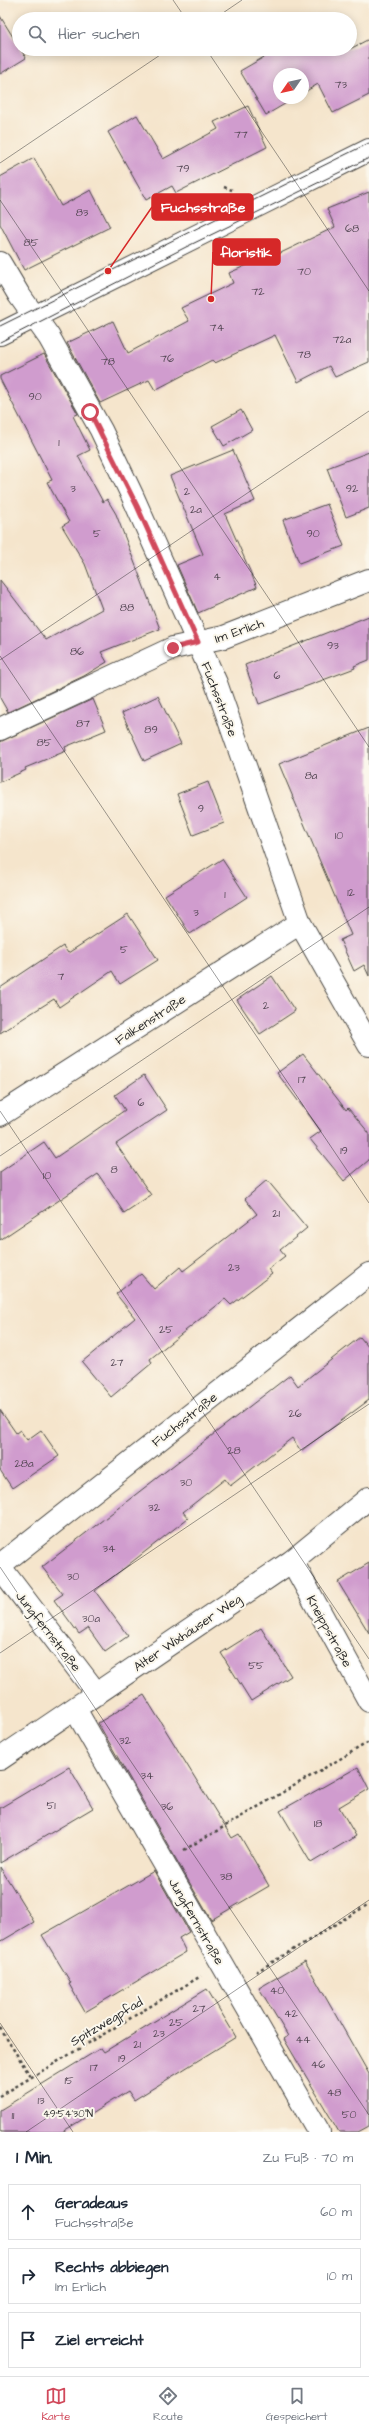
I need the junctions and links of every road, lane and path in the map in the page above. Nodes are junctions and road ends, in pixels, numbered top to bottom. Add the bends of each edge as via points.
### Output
1 (369, 150) edge
2 (0, 263) edge
3 (35, 316) junction
4 (0, 334) edge
5 (369, 580) edge
6 (198, 642) junction
7 (0, 729) edge
8 (300, 923) junction
9 (369, 1045) edge
10 (0, 1115) edge
11 (369, 1274) edge
12 (369, 1498) edge
13 (292, 1561) junction
14 (0, 1566) edge
15 (97, 1694) junction
16 (369, 1701) edge
17 (74, 1709) junction
18 (369, 1742) edge
19 (0, 1759) edge
20 (163, 1862) junction
21 (369, 1904) edge
22 (222, 1964) junction
23 (235, 1985) junction
24 (0, 2028) edge
25 (31, 2077) junction
26 (0, 2096) edge
27 (319, 2132) edge

1 - 3 street
2 - 3 street, Fuchsstraße
3 - 4 street
3 - 6 street, Fuchsstraße via 50,337 101,430
5 - 6 street, Im Erlich via 224,637
6 - 7 street, Im Erlich via 173,648
6 - 8 street, Fuchsstraße via 216,683
8 - 9 street, Fuchsstraße
8 - 10 street, Falkenstraße
11 - 14 street, Fuchsstraße
12 - 13 street, Alter Wixhäuser Weg
13 - 15 street, Alter Wixhäuser Weg
13 - 16 street, Kneippstraße
14 - 15 street, Jungfernstraße
15 - 17 street, Alter Wixhäuser Weg
17 - 19 street, Alter Wixhäuser Weg
17 - 20 street, Jungfernstraße
18 - 20 path
20 - 22 street, Jungfernstraße
21 - 23 path
22 - 23 street, Jungfernstraße
22 - 25 path, Spitzwegpfad
23 - 27 street, Jungfernstraße
24 - 25 path
25 - 26 path, Spitzwegpfad

